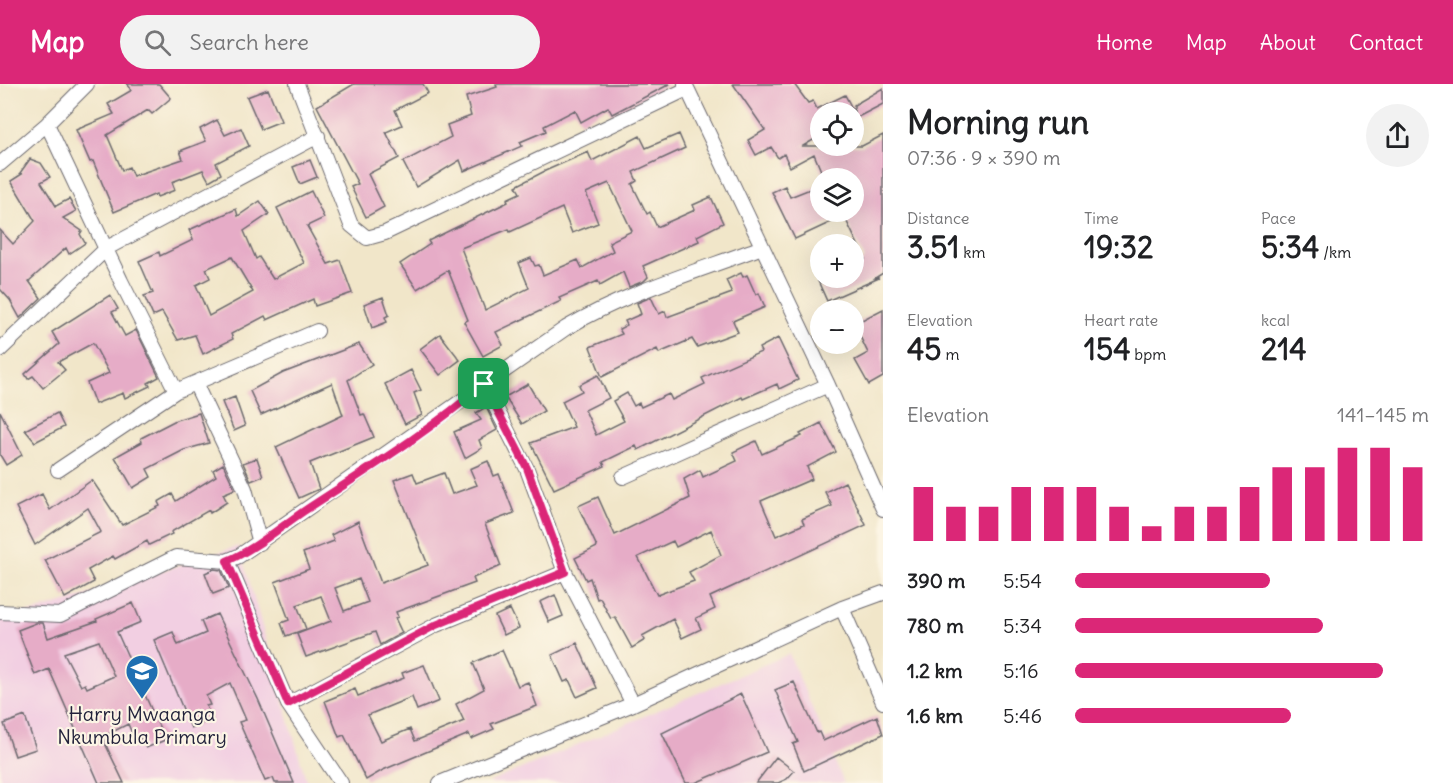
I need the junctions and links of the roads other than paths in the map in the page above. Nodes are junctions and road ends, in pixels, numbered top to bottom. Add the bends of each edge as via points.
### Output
1 (87, 84) edge
2 (297, 84) edge
3 (686, 87) edge
4 (47, 123) junction
5 (318, 136) junction
6 (0, 164) edge
7 (762, 247) junction
8 (107, 248) junction
9 (317, 331) dead end
10 (0, 350) edge
11 (195, 383) junction
12 (484, 384) junction
13 (828, 385) junction
14 (176, 391) junction
15 (58, 470) dead end
16 (624, 477) dead end
17 (883, 509) edge
18 (260, 543) junction
19 (227, 561) junction
20 (565, 572) junction
21 (883, 593) edge
22 (842, 608) junction
23 (0, 612) edge
24 (883, 702) edge
25 (288, 704) junction
26 (633, 704) junction
27 (341, 783) edge
28 (440, 783) edge

1 - 4 street
2 - 5 street
3 - 5 street via 385,233 367,238 351,225
3 - 7 street
4 - 6 street
4 - 8 street
5 - 8 street
7 - 12 street via 596,310
7 - 13 street
8 - 10 street
8 - 14 street
9 - 11 street
11 - 14 street
11 - 18 street via 245,489
12 - 18 street
12 - 20 street via 527,468
13 - 16 street
13 - 17 street
14 - 15 street
18 - 19 street
19 - 23 street via 176,557 60,615
19 - 25 street
20 - 25 street via 436,625
20 - 26 street
21 - 22 street
22 - 24 street
22 - 26 street
25 - 27 street
26 - 28 street

